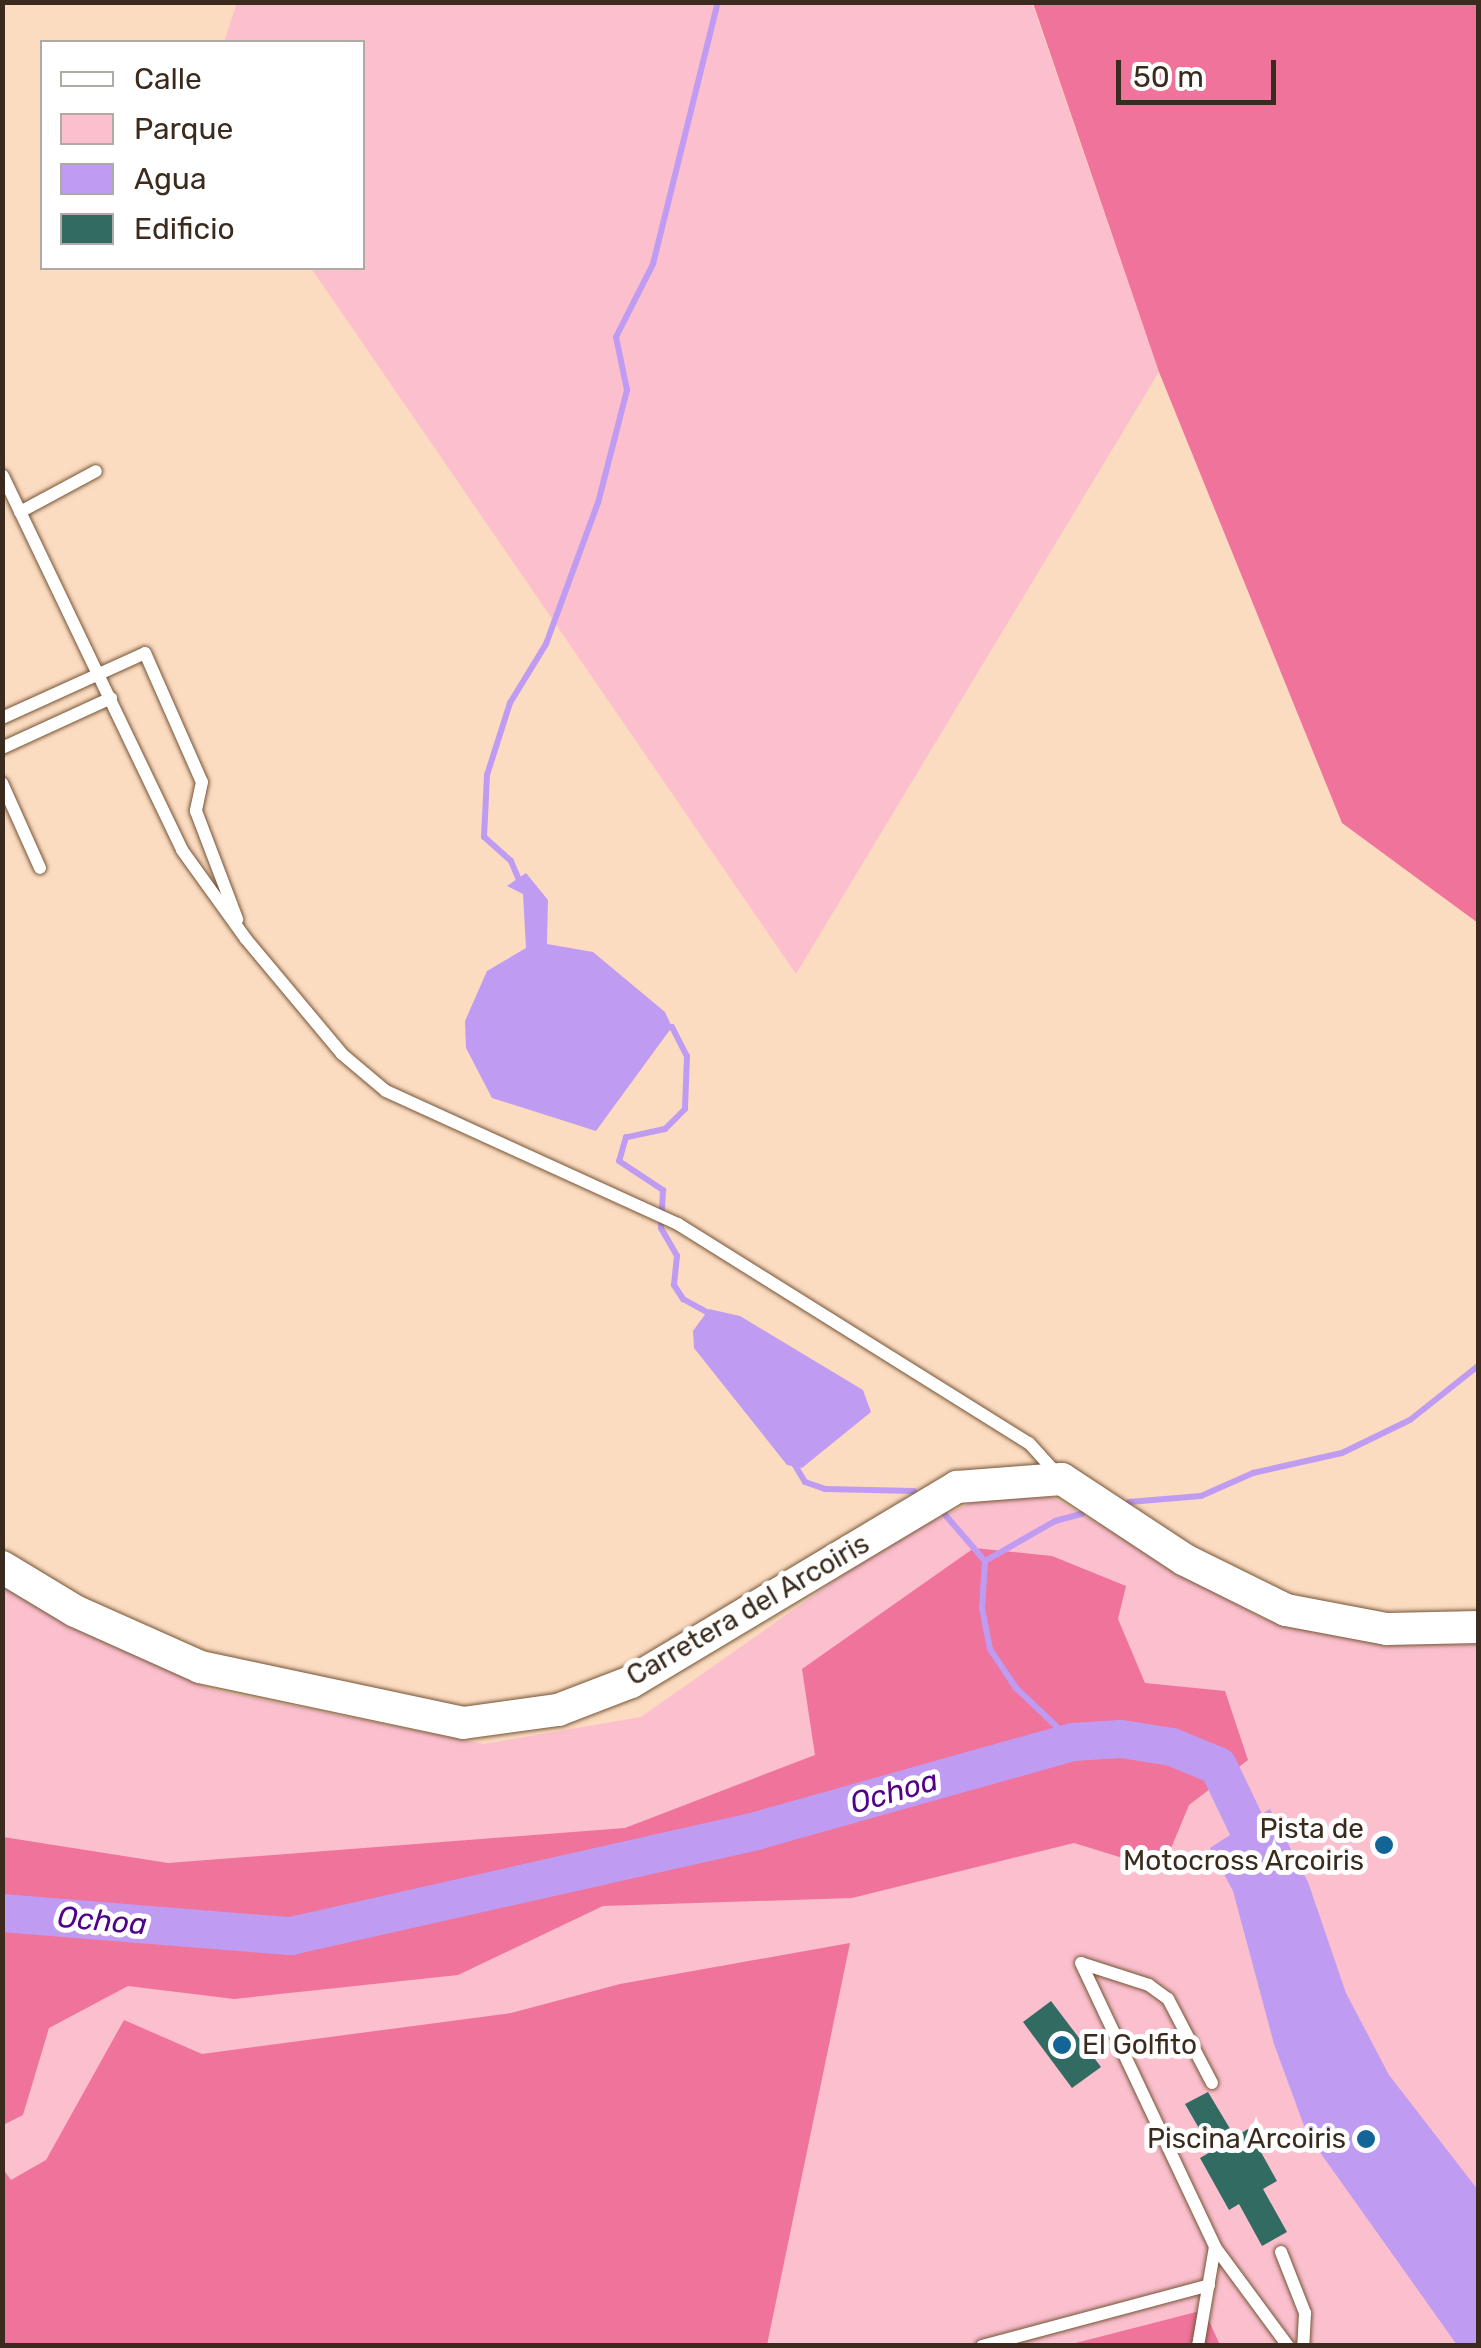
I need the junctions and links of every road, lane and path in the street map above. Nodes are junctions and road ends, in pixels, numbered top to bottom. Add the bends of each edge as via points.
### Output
1 (96, 471) dead end
2 (3, 476) edge
3 (20, 512) junction
4 (99, 674) junction
5 (111, 698) junction
6 (2, 718) edge
7 (2, 748) edge
8 (2, 783) edge
9 (40, 868) dead end
10 (246, 940) junction
11 (1062, 1479) junction
12 (2, 1567) edge
13 (1478, 1627) edge
14 (1212, 2083) dead end
15 (1216, 2248) junction
16 (1281, 2252) dead end
17 (1208, 2285) junction
18 (982, 2346) edge
19 (1198, 2346) edge
20 (1288, 2346) edge
21 (1302, 2346) edge

1 - 3 lane
2 - 3 lane
3 - 4 lane
4 - 5 lane
4 - 6 lane
4 - 10 lane via 146,653 202,782 196,811
5 - 7 lane
5 - 10 lane via 182,850
8 - 9 lane
10 - 11 lane via 342,1054 386,1091 674,1222 1029,1443
11 - 12 street, Carretera del Arcoiris via 957,1488 631,1682 558,1710 463,1723 200,1667 75,1611
11 - 13 street via 1185,1560 1286,1610 1387,1629
14 - 15 lane via 1168,1999 1149,1985 1080,1964
15 - 17 lane
15 - 20 lane
16 - 21 lane via 1305,2313
17 - 18 lane
17 - 19 lane

